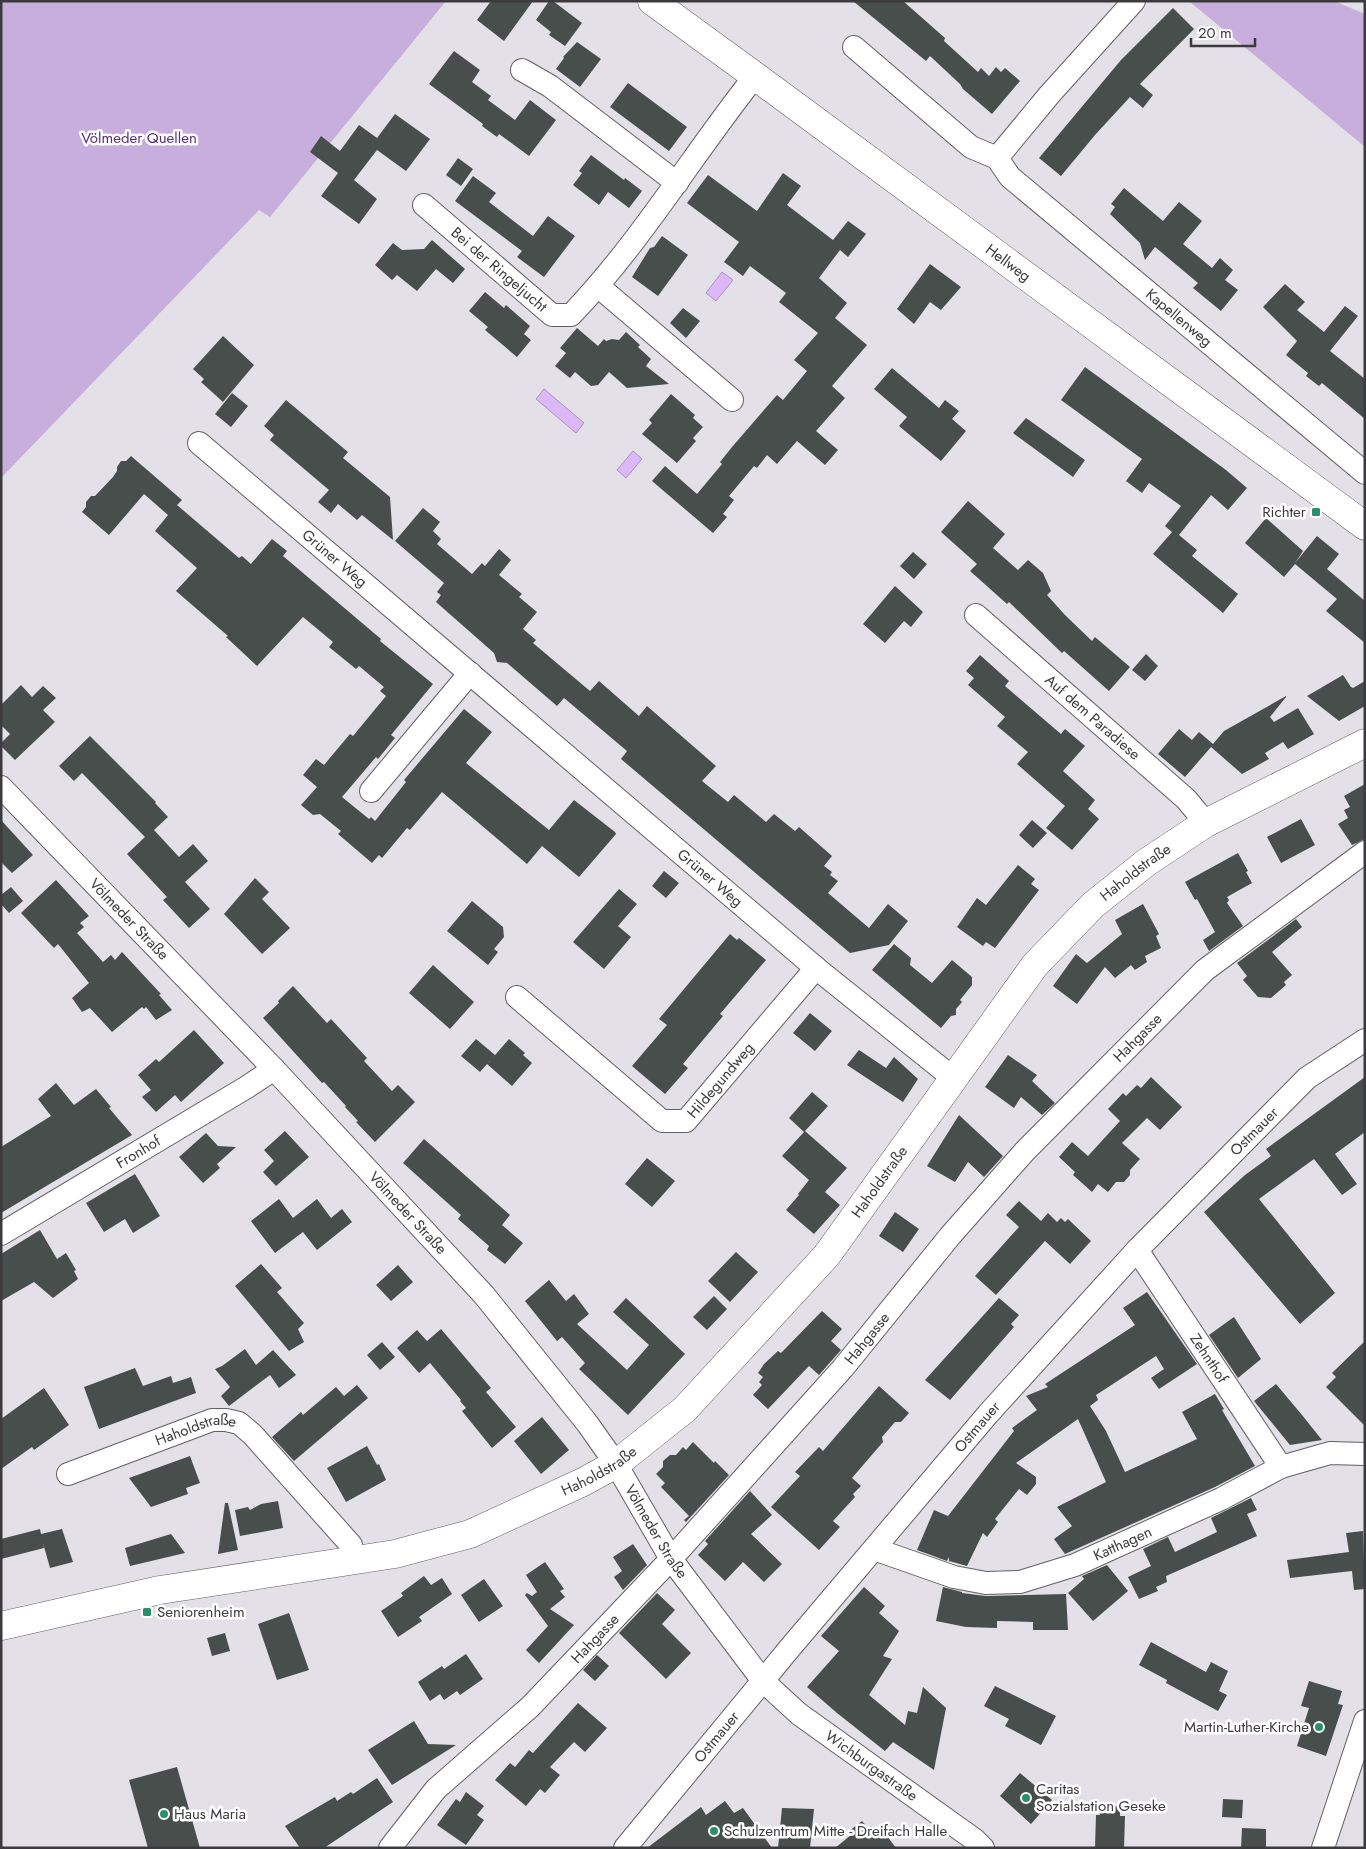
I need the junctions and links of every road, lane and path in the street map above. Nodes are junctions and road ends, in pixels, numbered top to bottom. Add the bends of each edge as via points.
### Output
1 (652, 1) edge
2 (1134, 1) edge
3 (854, 47) dead end
4 (522, 70) dead end
5 (755, 76) junction
6 (997, 158) junction
7 (677, 183) junction
8 (424, 205) dead end
9 (598, 286) junction
10 (732, 400) dead end
11 (199, 443) dead end
12 (1365, 473) edge
13 (1365, 526) edge
14 (976, 615) dead end
15 (470, 673) junction
16 (1365, 743) edge
17 (1, 787) edge
18 (371, 791) dead end
19 (1206, 823) junction
20 (1365, 852) edge
21 (816, 968) junction
22 (517, 997) dead end
23 (1365, 1040) edge
24 (274, 1069) junction
25 (953, 1078) junction
26 (1, 1234) edge
27 (1137, 1250) junction
28 (1365, 1454) edge
29 (616, 1464) junction
30 (1281, 1467) junction
31 (68, 1474) dead end
32 (874, 1550) junction
33 (671, 1559) junction
34 (354, 1561) junction
35 (1, 1626) edge
36 (763, 1681) junction
37 (1365, 1721) edge
38 (1330, 1846) edge
39 (390, 1848) edge
40 (625, 1848) edge
41 (983, 1848) edge

1 - 5 street, Hellweg
2 - 6 street
3 - 6 street via 971,147
4 - 7 street via 550,86
5 - 7 street, Bei der Ringeljucht
5 - 13 street, Hellweg
6 - 12 street, Kapellenweg via 1010,177
7 - 9 street, Bei der Ringeljucht
8 - 9 street, Bei der Ringeljucht via 552,316 572,314
9 - 10 street
11 - 15 street, Grüner Weg
14 - 19 street, Auf dem Paradiese via 1186,799
15 - 18 street
15 - 21 street, Grüner Weg
16 - 19 street, Haholdstraße
17 - 24 street, Völmeder Straße
19 - 25 street, Haholdstraße via 1147,862 1093,905 1034,965
20 - 33 street, Hahgasse via 1205,970 1025,1151 950,1236 843,1368
21 - 22 street, Hildegundweg via 686,1120 662,1121
21 - 25 street, Grüner Weg
23 - 27 street, Ostmauer via 1307,1078
24 - 26 street, Fronhof
24 - 29 street, Völmeder Straße via 484,1295
25 - 29 street, Haholdstraße via 826,1255 685,1409
27 - 30 street, Zehnthof
27 - 32 street, Ostmauer via 1001,1400
28 - 30 street, Katthagen via 1330,1453
29 - 33 street, Völmeder Straße
29 - 34 street, Haholdstraße via 470,1534
30 - 32 street, Katthagen via 1221,1499 1075,1565 1020,1582 986,1582 954,1577
31 - 34 street, Haholdstraße via 212,1420 239,1423 277,1460 351,1545
32 - 36 street, Ostmauer
33 - 36 street, Völmeder Straße
33 - 39 street, Hahgasse via 530,1707 436,1789
34 - 35 street, Haholdstraße via 160,1590
36 - 40 street, Ostmauer
36 - 41 street, Wichburgastraße via 799,1714
37 - 38 street

